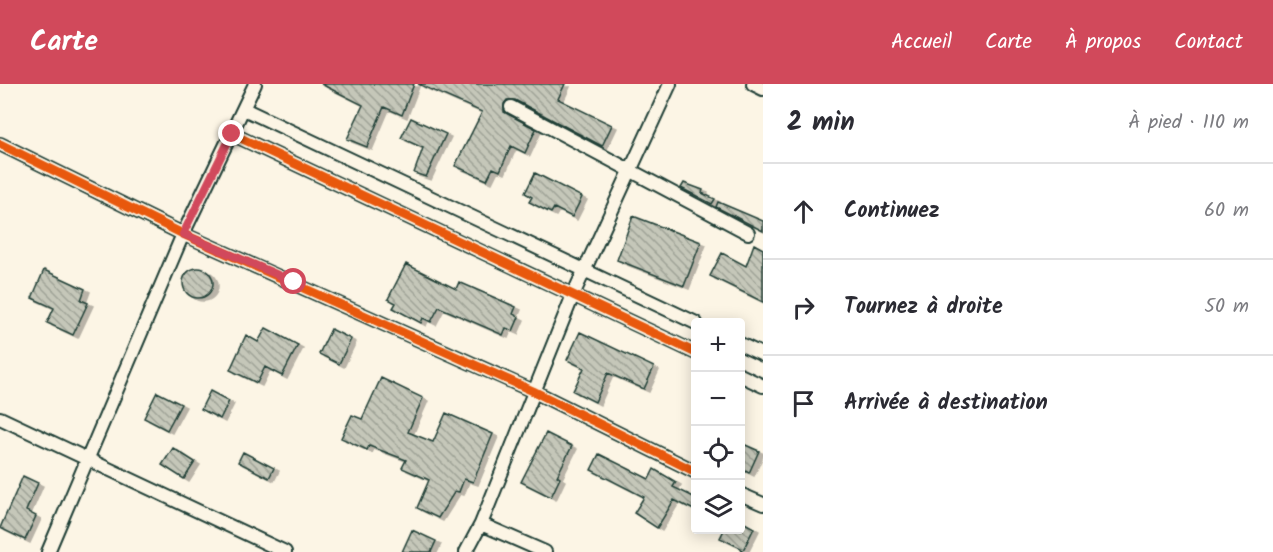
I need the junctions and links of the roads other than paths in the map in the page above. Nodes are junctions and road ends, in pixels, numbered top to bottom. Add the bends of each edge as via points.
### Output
1 (255, 84) edge
2 (670, 84) edge
3 (753, 84) edge
4 (763, 89) edge
5 (511, 107) dead end
6 (244, 109) junction
7 (232, 134) junction
8 (0, 144) edge
9 (630, 172) junction
10 (748, 233) dead end
11 (183, 234) junction
12 (585, 271) junction
13 (573, 295) junction
14 (691, 321) edge
15 (745, 346) edge
16 (691, 351) edge
17 (763, 355) edge
18 (745, 377) edge
19 (763, 386) edge
20 (533, 391) junction
21 (0, 418) edge
22 (87, 459) junction
23 (691, 470) edge
24 (745, 496) edge
25 (763, 504) edge
26 (481, 524) junction
27 (48, 552) edge
28 (285, 552) edge
29 (466, 552) edge
30 (545, 552) edge

1 - 6 street
2 - 9 street
3 - 4 street
5 - 9 street
6 - 7 street
6 - 12 street
7 - 11 street
7 - 13 street
8 - 11 street
9 - 10 street
9 - 12 street
11 - 20 street
11 - 22 street
12 - 13 street
12 - 14 street
13 - 16 street
13 - 20 street
15 - 17 street
18 - 19 street
20 - 23 street
20 - 26 street
21 - 22 street
22 - 27 street
22 - 28 street
24 - 25 street
26 - 29 street
26 - 30 street

